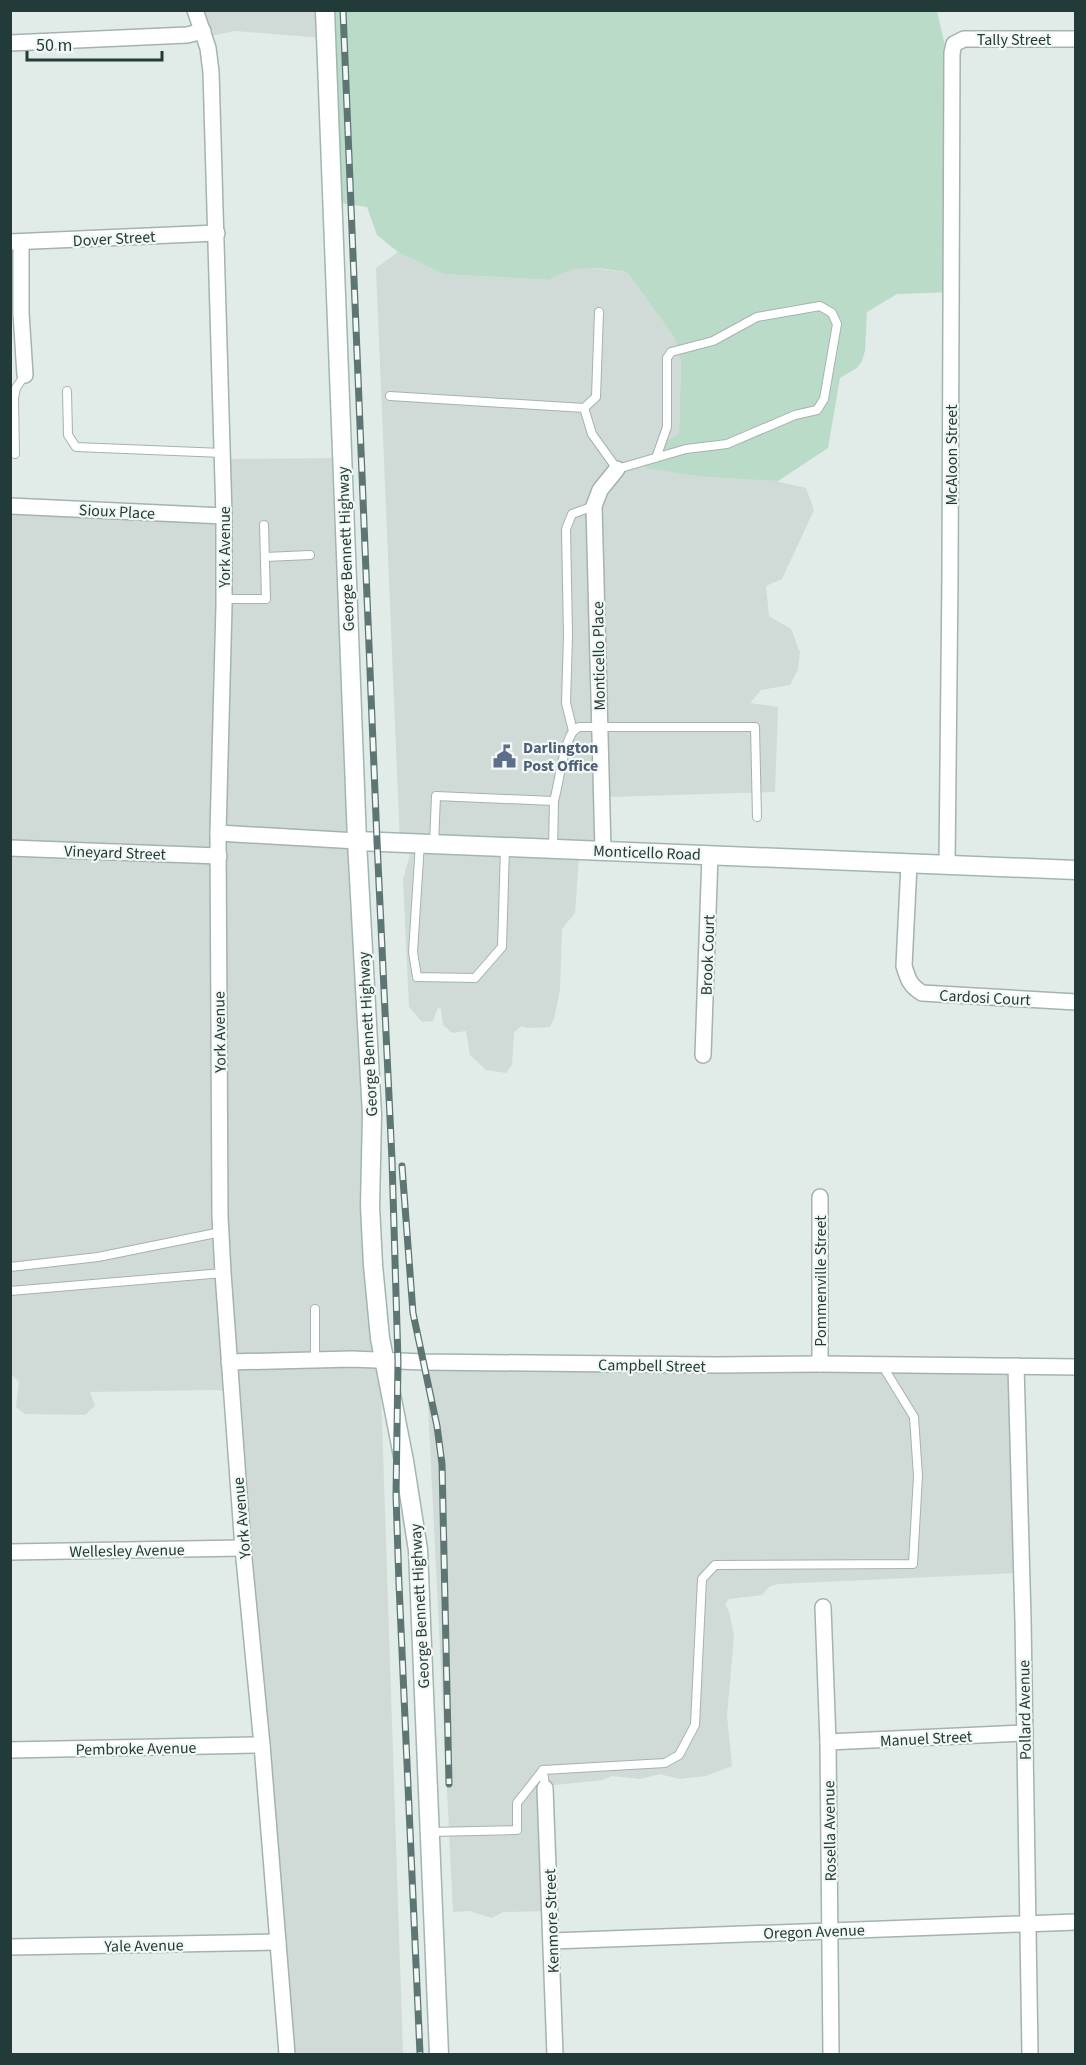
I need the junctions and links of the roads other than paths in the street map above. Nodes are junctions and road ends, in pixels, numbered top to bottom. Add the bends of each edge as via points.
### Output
1 (195, 10) edge
2 (325, 10) edge
3 (202, 31) junction
4 (1076, 39) edge
5 (10, 43) edge
6 (954, 44) joint
7 (217, 233) junction
8 (16, 242) edge
9 (599, 312) dead end
10 (25, 375) joint
11 (67, 391) dead end
12 (390, 396) dead end
13 (584, 408) junction
14 (223, 453) junction
15 (15, 454) dead end
16 (656, 458) junction
17 (617, 469) junction
18 (10, 506) edge
19 (594, 506) junction
20 (225, 516) junction
21 (264, 525) dead end
22 (310, 555) dead end
23 (264, 557) junction
24 (224, 599) junction
25 (599, 727) junction
26 (573, 731) junction
27 (554, 801) junction
28 (757, 817) dead end
29 (218, 833) junction
30 (357, 841) junction
31 (427, 843) junction
32 (505, 847) junction
33 (10, 848) edge
34 (553, 848) junction
35 (603, 850) junction
36 (710, 855) junction
37 (219, 856) junction
38 (909, 864) junction
39 (947, 865) junction
40 (1076, 870) edge
41 (1076, 1002) edge
42 (703, 1055) dead end
43 (820, 1197) dead end
44 (221, 1232) junction
45 (10, 1267) edge
46 (223, 1273) junction
47 (10, 1291) edge
48 (315, 1309) dead end
49 (315, 1360) junction
50 (385, 1361) junction
51 (229, 1362) junction
52 (820, 1364) junction
53 (882, 1365) junction
54 (1016, 1366) junction
55 (1076, 1367) edge
56 (243, 1548) junction
57 (10, 1552) edge
58 (823, 1607) dead end
59 (1025, 1733) junction
60 (828, 1743) junction
61 (262, 1745) junction
62 (10, 1750) edge
63 (543, 1770) junction
64 (545, 1788) joint
65 (430, 1832) junction
66 (1076, 1922) edge
67 (1028, 1924) junction
68 (830, 1929) junction
69 (552, 1941) junction
70 (278, 1942) junction
71 (10, 1947) edge
72 (287, 2055) edge
73 (439, 2055) edge
74 (555, 2055) edge
75 (831, 2055) edge
76 (1030, 2055) edge

1 - 3 street, York Avenue
2 - 30 main road, George Bennett Highway
3 - 5 street via 187,35
3 - 7 street, York Avenue via 211,72
4 - 6 street, Tally Street via 964,39
6 - 39 street, McAloon Street
7 - 8 street, Dover Street
7 - 14 street, York Avenue
8 - 10 street
9 - 13 lane via 596,397
10 - 15 lane via 14,398
11 - 14 lane via 68,435 76,447
12 - 13 lane
13 - 17 lane via 592,435
14 - 20 street, York Avenue
16 - 16 lane via 686,448 727,444 795,415 818,410 824,399 837,324 832,313 820,306 757,317 712,341 671,352 667,358 667,427
16 - 17 lane
17 - 19 street, Monticello Place via 600,490
18 - 20 street, Sioux Place
19 - 25 street, Monticello Place
19 - 26 lane via 572,514 567,529 566,703
20 - 24 street, York Avenue
21 - 23 lane
22 - 23 lane
23 - 24 lane via 266,599
24 - 29 street, York Avenue
25 - 26 lane via 579,727
25 - 28 lane via 755,728
25 - 35 street, Monticello Place
26 - 27 lane
27 - 31 lane via 436,796
27 - 34 lane
29 - 30 street, Monticello Road
29 - 37 street, York Avenue
30 - 31 main road, Monticello Road
30 - 50 main road, George Bennett Highway via 372,1115 373,1265
31 - 32 main road, Monticello Road
31 - 32 lane via 414,952 417,977 475,978 502,947
32 - 34 main road, Monticello Road
33 - 37 street, Vineyard Street
34 - 35 main road, Monticello Road
35 - 36 main road, Monticello Road
36 - 38 main road, Monticello Road
36 - 42 street, Brook Court
37 - 44 street, York Avenue
38 - 39 main road, Monticello Road
38 - 41 street, Cardosi Court via 904,966 913,988 922,993
39 - 40 main road, Monticello Road
43 - 52 street, Pommenville Street
44 - 45 lane via 98,1257
44 - 46 street, York Avenue
46 - 47 lane
46 - 51 street, York Avenue
48 - 49 lane
49 - 50 street, Campbell Street
49 - 51 street, Campbell Street
50 - 52 street, Campbell Street
50 - 65 main road, George Bennett Highway via 418,1550
51 - 56 street, York Avenue
52 - 53 street, Campbell Street
53 - 54 street, Campbell Street
53 - 63 lane via 914,1417 918,1476 913,1564 715,1565 702,1579 695,1725 679,1755 665,1763
54 - 55 street, Campbell Street
54 - 59 street, Pollard Avenue
56 - 57 street, Wellesley Avenue
56 - 61 street, York Avenue
58 - 60 street, Rosella Avenue
59 - 60 street, Manuel Street
59 - 67 street, Pollard Avenue
60 - 68 street, Rosella Avenue
61 - 62 street, Pembroke Avenue
61 - 70 street, York Avenue
63 - 64 lane
63 - 65 lane via 517,1803 517,1830
64 - 69 street, Kenmore Street
65 - 73 main road, George Bennett Highway
66 - 67 street, Oregon Avenue
67 - 68 street, Oregon Avenue
67 - 76 street, Pollard Avenue
68 - 69 street, Oregon Avenue
68 - 75 street, Rosella Avenue
69 - 74 street, Kenmore Street
70 - 71 street, Yale Avenue
70 - 72 street, York Avenue

